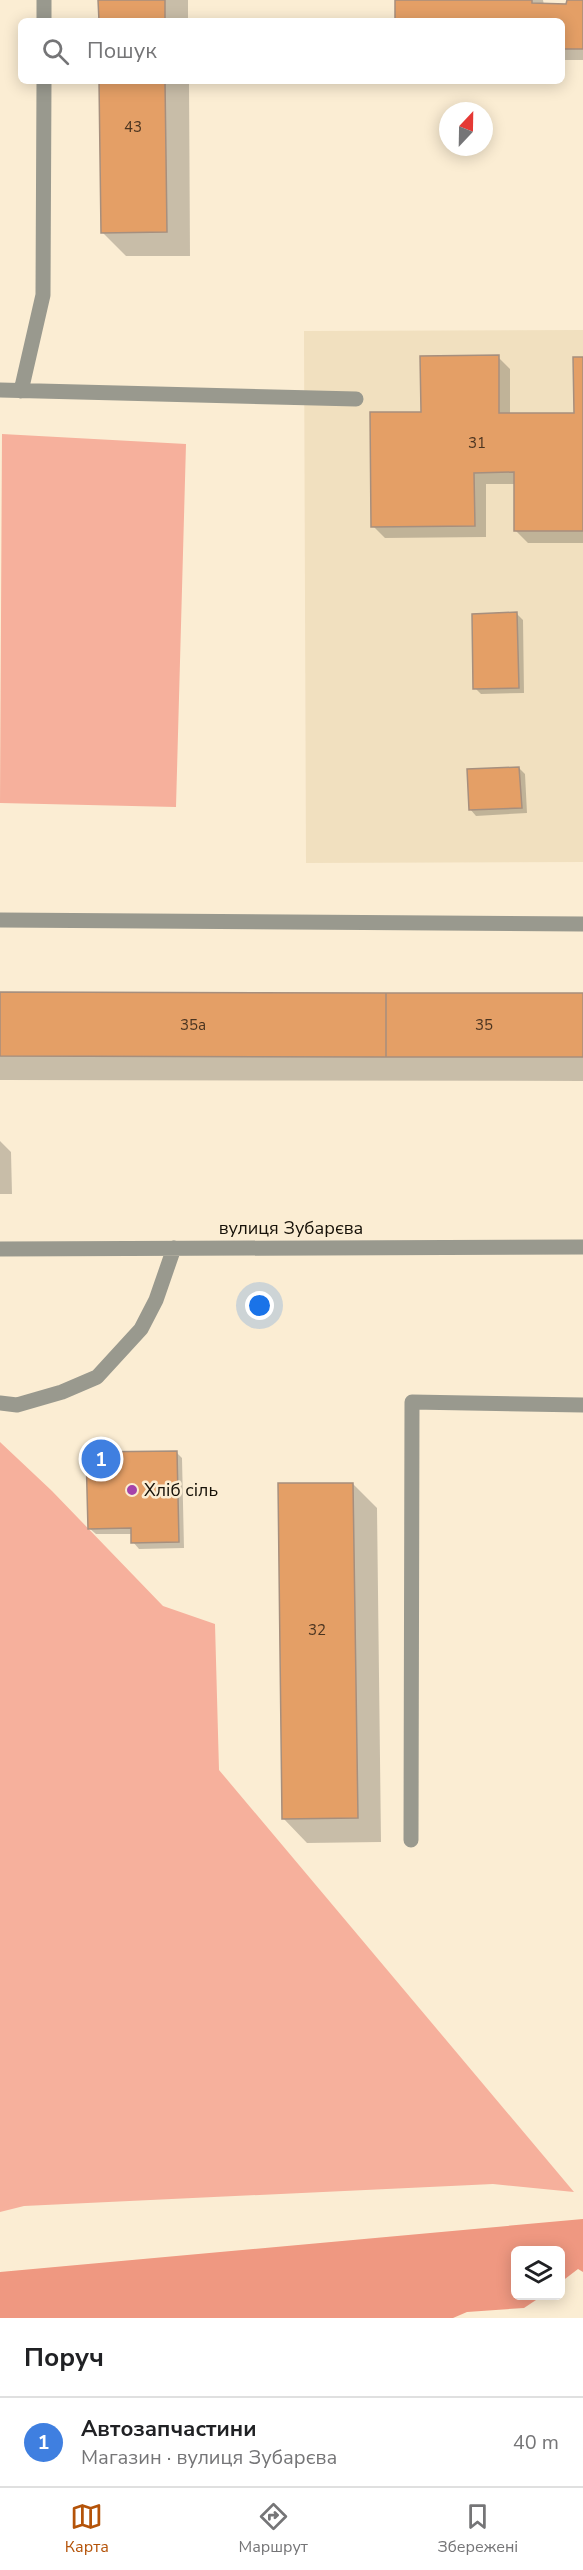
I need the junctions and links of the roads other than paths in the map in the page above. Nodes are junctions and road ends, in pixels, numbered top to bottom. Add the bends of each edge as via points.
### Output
1 (44, 0) edge
2 (44, 18) edge
3 (44, 84) edge
4 (0, 390) edge
5 (21, 391) junction
6 (356, 399) dead end
7 (0, 920) edge
8 (583, 924) edge
9 (583, 1247) edge
10 (174, 1248) junction
11 (0, 1249) edge
12 (0, 1403) edge
13 (583, 1405) edge
14 (411, 1840) dead end

1 - 2 street
3 - 5 street via 43,295
4 - 5 street
5 - 6 street
7 - 8 street
9 - 10 street, вулиця Зубарєва
10 - 11 street, вулиця Зубарєва
10 - 12 street via 141,1329 97,1377 17,1405
13 - 14 street via 412,1402

